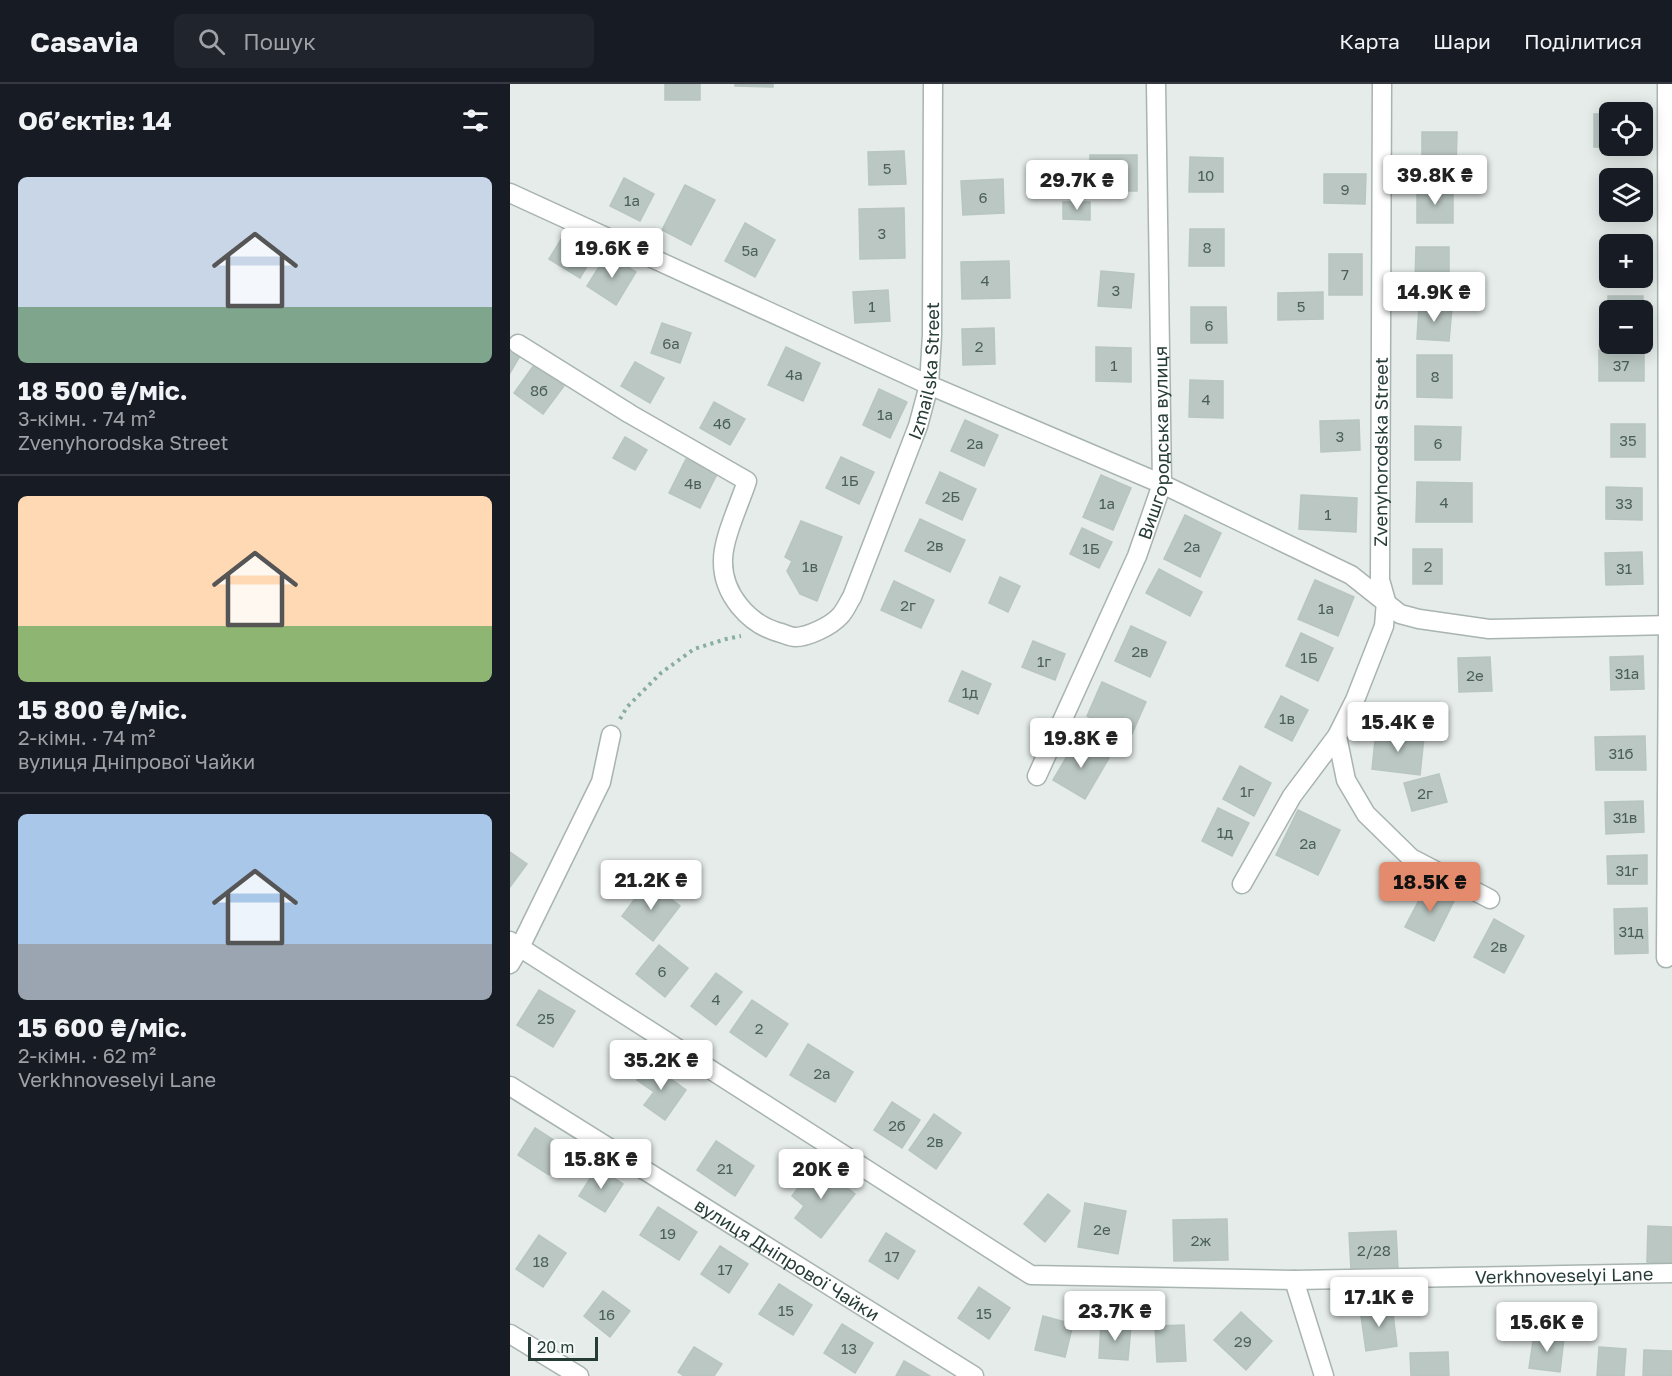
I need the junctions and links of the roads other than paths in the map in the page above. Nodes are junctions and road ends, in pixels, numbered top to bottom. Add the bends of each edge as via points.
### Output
1 (933, 84) edge
2 (1156, 84) edge
3 (1382, 84) edge
4 (1667, 84) edge
5 (510, 193) edge
6 (518, 345) dead end
7 (929, 385) junction
8 (1162, 484) junction
9 (1386, 601) junction
10 (1670, 625) edge
11 (611, 735) road end
12 (1337, 736) junction
13 (1037, 776) dead end
14 (1242, 884) dead end
15 (1490, 899) dead end
16 (515, 944) edge
17 (1666, 958) dead end
18 (510, 963) edge
19 (510, 1086) edge
20 (1672, 1273) edge
21 (1294, 1281) junction
22 (510, 1334) edge
23 (579, 1376) edge
24 (974, 1376) edge
25 (1324, 1376) edge

1 - 7 street, Izmailska Street
2 - 8 street, Вишгородська вулиця
3 - 9 street, Zvenyhorodska Street via 1380,580
4 - 10 street
5 - 7 street
6 - 7 street, Izmailska Street via 747,481 727,537 723,559 725,582 735,602 751,618 771,631 795,637 819,631 839,616 852,597 918,426
7 - 8 street
8 - 9 street via 1352,575
8 - 13 street, Вишгородська вулиця via 1137,556
9 - 10 street via 1400,614 1489,629
9 - 12 street, Zvenyhorodska Street via 1384,626
10 - 17 street
11 - 16 street via 601,782
12 - 14 street, Zvenyhorodska Street via 1292,796
12 - 15 street via 1346,780 1366,814 1411,858
16 - 18 street
16 - 21 street, Verkhnoveselyi Lane via 1030,1275
19 - 24 street, вулиця Дніпрової Чайки
20 - 21 street, Verkhnoveselyi Lane
21 - 25 street
22 - 23 street

